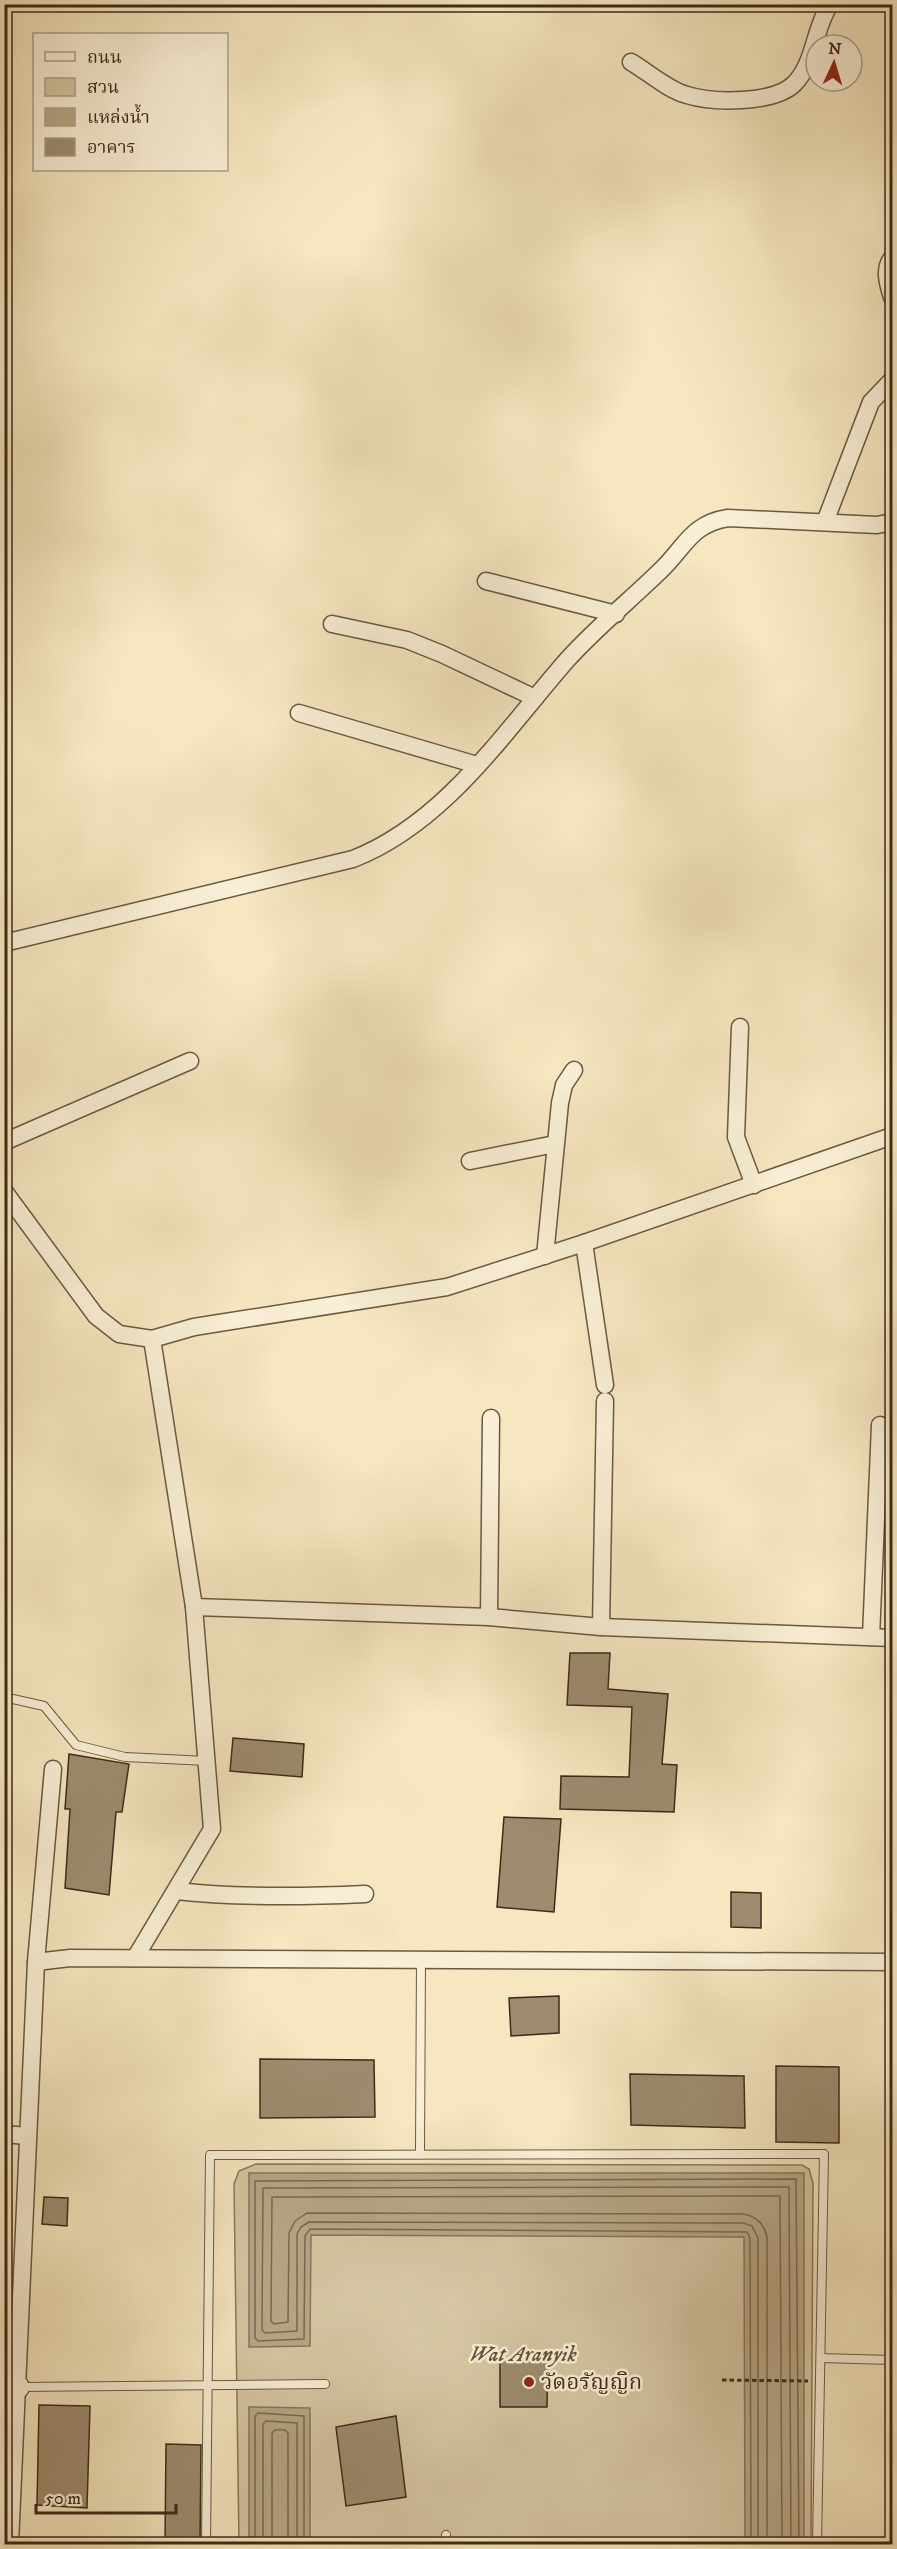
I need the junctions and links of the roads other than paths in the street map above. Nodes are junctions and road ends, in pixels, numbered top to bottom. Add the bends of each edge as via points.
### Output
1 (830, 4) edge
2 (631, 62) dead end
3 (892, 258) edge
4 (892, 297) edge
5 (892, 380) edge
6 (825, 522) junction
7 (892, 522) edge
8 (486, 581) dead end
9 (616, 614) junction
10 (332, 624) dead end
11 (535, 698) junction
12 (298, 713) dead end
13 (477, 765) junction
14 (4, 943) edge
15 (740, 1027) dead end
16 (190, 1061) dead end
17 (574, 1070) dead end
18 (892, 1136) edge
19 (4, 1142) edge
20 (555, 1144) junction
21 (470, 1161) dead end
22 (754, 1185) junction
23 (5, 1193) edge
24 (584, 1243) junction
25 (544, 1256) junction
26 (152, 1339) junction
27 (491, 1418) dead end
28 (880, 1425) dead end
29 (194, 1607) junction
30 (489, 1617) junction
31 (602, 1626) junction
32 (871, 1637) junction
33 (892, 1638) edge
34 (4, 1697) edge
35 (207, 1761) junction
36 (53, 1769) dead end
37 (176, 1891) junction
38 (365, 1894) dead end
39 (135, 1958) junction
40 (421, 1961) junction
41 (36, 1962) junction
42 (892, 1962) edge
43 (4, 2134) edge
44 (27, 2136) junction
45 (420, 2153) junction
46 (821, 2358) junction
47 (892, 2360) edge
48 (325, 2384) dead end
49 (11, 2386) edge
50 (208, 2386) junction
51 (10, 2544) edge
52 (206, 2544) edge
53 (817, 2544) edge

1 - 2 street via 804,68 794,84 773,96 711,100 685,95
3 - 4 street via 887,283
5 - 6 street via 872,402
6 - 7 street
6 - 9 street via 710,520
8 - 9 street
9 - 11 street
10 - 11 street via 407,640
11 - 13 street
12 - 13 street
13 - 14 street via 415,826 383,847 353,859
15 - 22 street via 736,1137
16 - 19 street
17 - 20 street via 564,1085
18 - 22 street
20 - 21 street
20 - 25 street
22 - 24 street
23 - 26 street via 96,1316 119,1334
24 - 25 street
24 - 31 street via 605,1393
25 - 26 street via 447,1287 194,1327
26 - 29 street
27 - 30 street
28 - 32 street
29 - 30 street
29 - 35 street
30 - 31 street
31 - 32 street
32 - 33 street
34 - 35 lane via 44,1706 76,1745 125,1757
35 - 37 street via 212,1829
36 - 41 street
37 - 38 street via 289,1898
37 - 39 street
39 - 40 street
39 - 41 street
40 - 42 street
40 - 45 lane
41 - 44 street
43 - 44 street
44 - 49 street
45 - 46 lane via 824,2154
45 - 50 lane via 210,2155
46 - 47 lane
46 - 53 lane
48 - 50 lane
49 - 50 lane
49 - 51 street
50 - 52 lane

